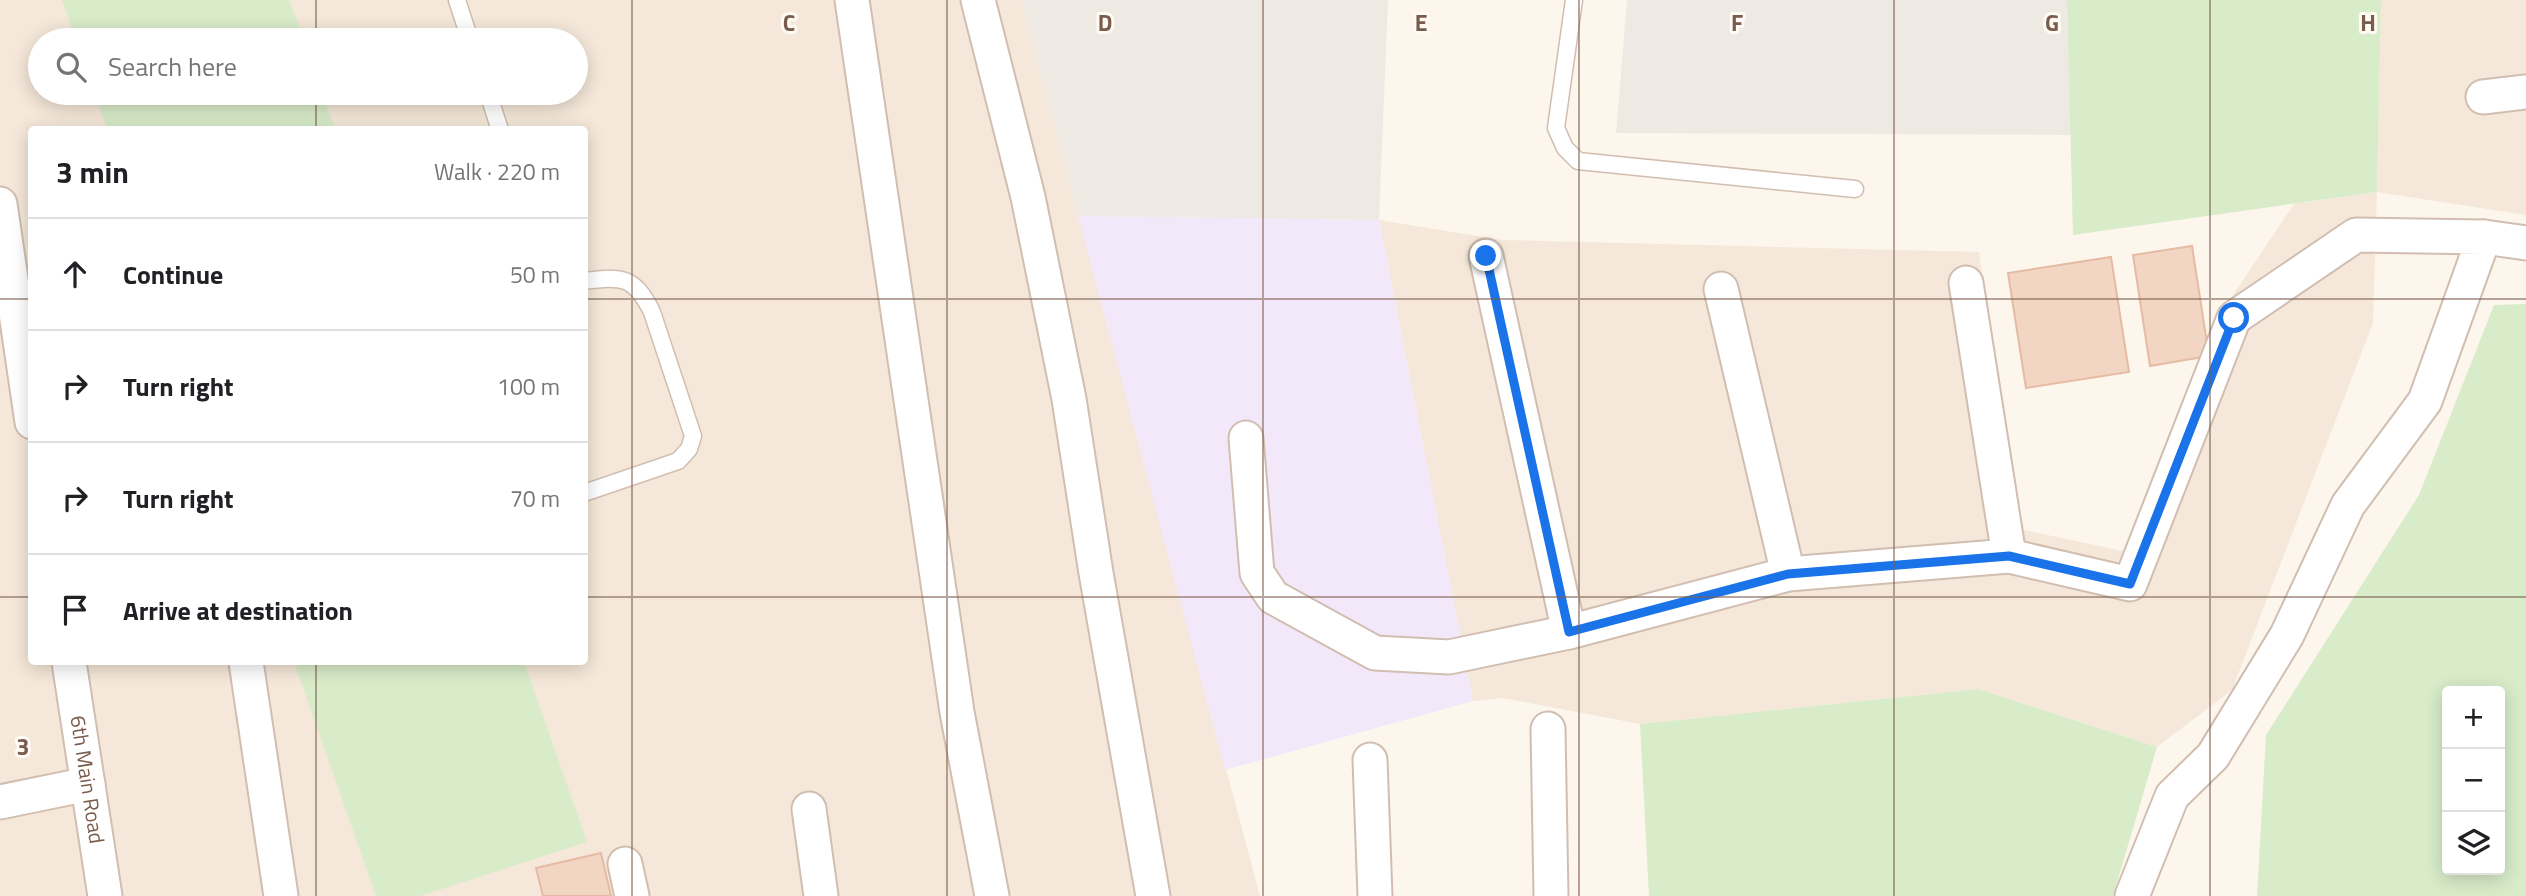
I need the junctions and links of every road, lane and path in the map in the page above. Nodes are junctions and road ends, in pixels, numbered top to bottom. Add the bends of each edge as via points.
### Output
1 (457, 0) edge
2 (852, 0) edge
3 (978, 0) edge
4 (1574, 0) edge
5 (466, 28) edge
6 (2526, 92) edge
7 (2483, 97) dead end
8 (492, 105) edge
9 (499, 126) edge
10 (1855, 189) dead end
11 (0, 204) edge
12 (2484, 237) junction
13 (2526, 243) edge
14 (1486, 256) dead end
15 (588, 281) edge
16 (1966, 283) dead end
17 (1721, 289) dead end
18 (28, 395) edge
19 (1246, 439) dead end
20 (588, 492) edge
21 (2009, 556) junction
22 (1788, 574) junction
23 (1569, 632) junction
24 (69, 665) edge
25 (246, 665) edge
26 (1548, 729) dead end
27 (1370, 760) dead end
28 (88, 784) junction
29 (0, 802) edge
30 (809, 809) dead end
31 (625, 864) dead end
32 (105, 896) edge
33 (281, 896) edge
34 (632, 896) edge
35 (821, 896) edge
36 (992, 896) edge
37 (1153, 896) edge
38 (1375, 896) edge
39 (1551, 896) edge
40 (2132, 896) edge

1 - 5 lane
2 - 36 street via 957,712
3 - 37 street via 1028,197 1063,372
4 - 10 lane via 1556,128 1565,148 1578,161
6 - 7 street
8 - 9 lane
11 - 18 street
12 - 13 street
12 - 21 street via 2356,236 2234,318 2130,584
12 - 40 street via 2425,401 2348,505 2287,635 2213,756 2172,796
14 - 23 street
15 - 20 lane via 628,280 642,294 693,436 678,461
16 - 21 street
17 - 22 street
19 - 23 street via 1257,573 1273,597 1375,653 1449,657
21 - 22 street
22 - 23 street
24 - 28 street, 6th Main Road
25 - 33 street
26 - 39 street
27 - 38 street
28 - 29 street
28 - 32 street, 6th Main Road
30 - 35 street
31 - 34 street

